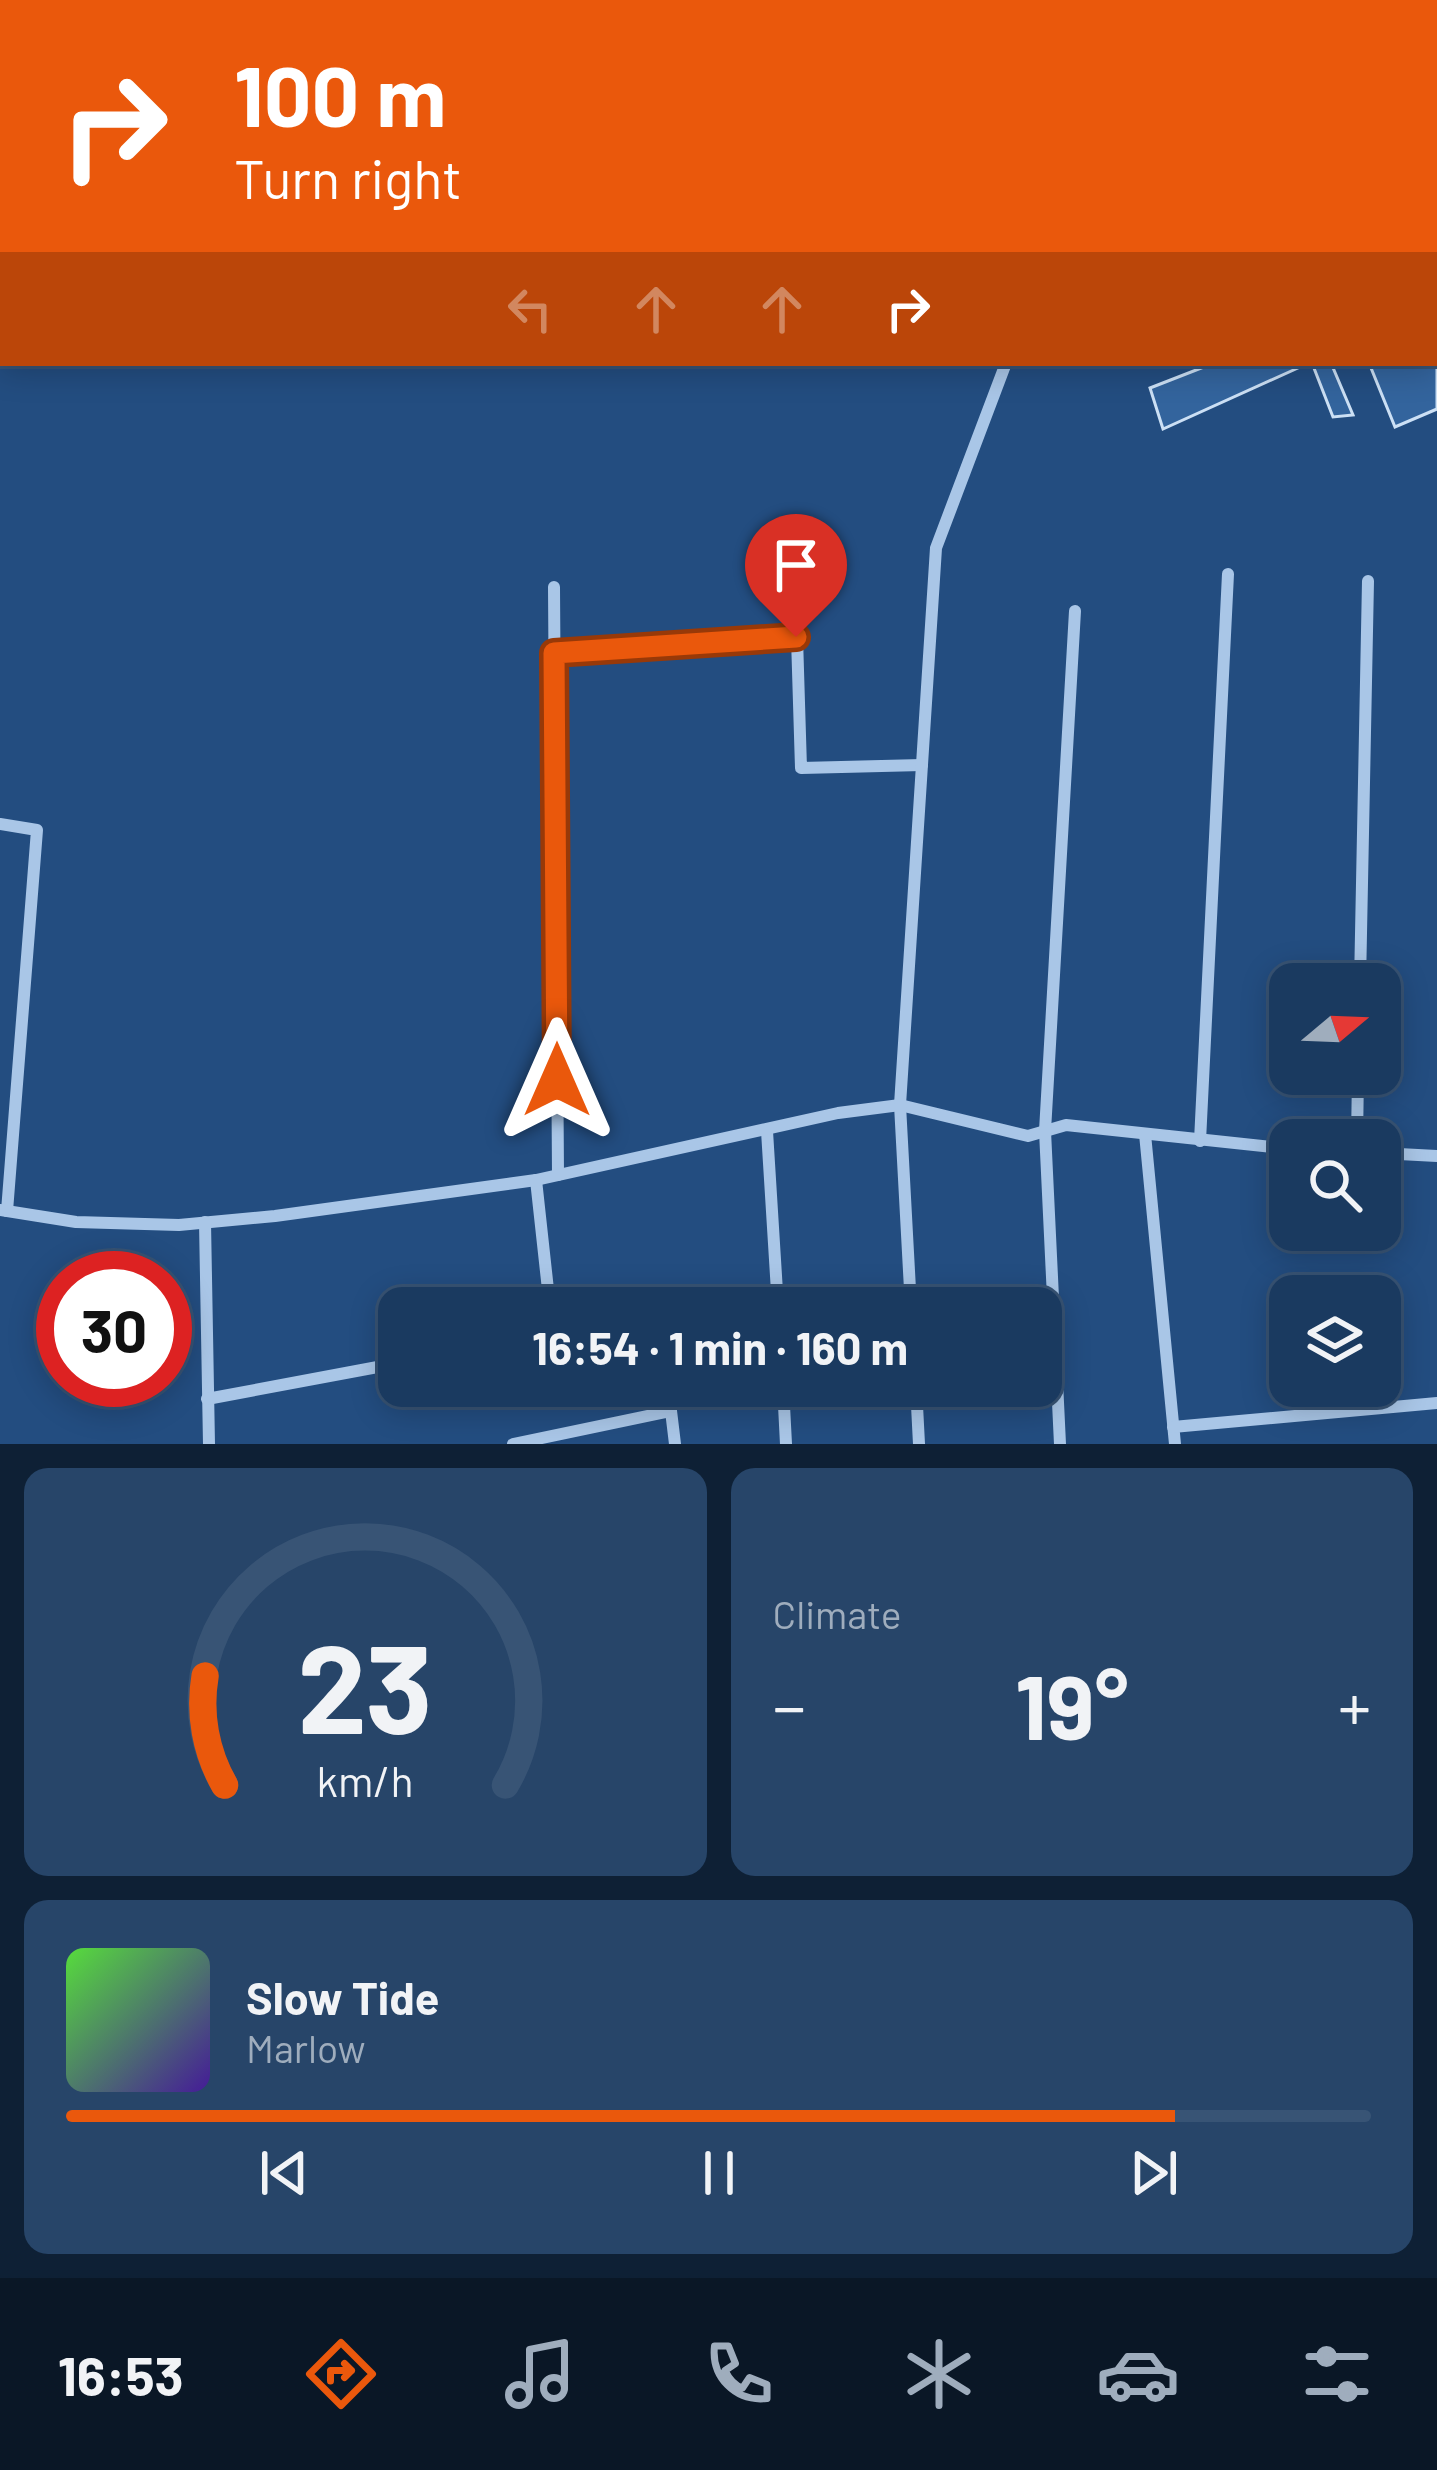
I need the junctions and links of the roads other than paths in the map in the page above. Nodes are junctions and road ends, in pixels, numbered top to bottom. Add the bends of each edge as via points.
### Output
1 (1005, 366) edge
2 (794, 540) dead end
3 (1228, 574) dead end
4 (1368, 581) dead end
5 (554, 586) dead end
6 (1076, 611) dead end
7 (796, 637) junction
8 (554, 653) junction
9 (922, 765) junction
10 (0, 824) edge
11 (1360, 963) edge
12 (900, 1106) junction
13 (767, 1131) junction
14 (1045, 1131) junction
15 (1145, 1134) junction
16 (1200, 1141) junction
17 (1269, 1147) edge
18 (1401, 1154) edge
19 (1437, 1156) edge
20 (558, 1174) junction
21 (536, 1180) junction
22 (4, 1210) edge
23 (205, 1222) junction
24 (548, 1287) edge
25 (777, 1287) edge
26 (910, 1287) edge
27 (378, 1368) edge
28 (208, 1400) junction
29 (1437, 1403) edge
30 (670, 1407) edge
31 (783, 1407) edge
32 (917, 1407) edge
33 (671, 1412) junction
34 (1173, 1427) junction
35 (209, 1444) edge
36 (513, 1444) edge
37 (675, 1444) edge
38 (786, 1444) edge
39 (919, 1444) edge
40 (1060, 1444) edge
41 (1175, 1444) edge

1 - 9 street via 936,548
2 - 7 street
3 - 16 street
4 - 11 street
5 - 8 street
6 - 14 street
7 - 8 street
7 - 9 street via 800,768
8 - 20 street
9 - 12 street
10 - 22 street via 37,830
12 - 13 street
12 - 14 street via 1028,1136
12 - 26 street
13 - 20 street
13 - 25 street
14 - 15 street via 1066,1125
14 - 40 street
15 - 16 street
15 - 34 street
16 - 17 street
18 - 19 street
20 - 21 street
21 - 23 street
21 - 24 street
22 - 23 street via 76,1222
23 - 28 street
27 - 28 street
28 - 35 street
29 - 34 street
30 - 33 street
31 - 38 street
32 - 39 street
33 - 36 street
33 - 37 street
34 - 41 street

